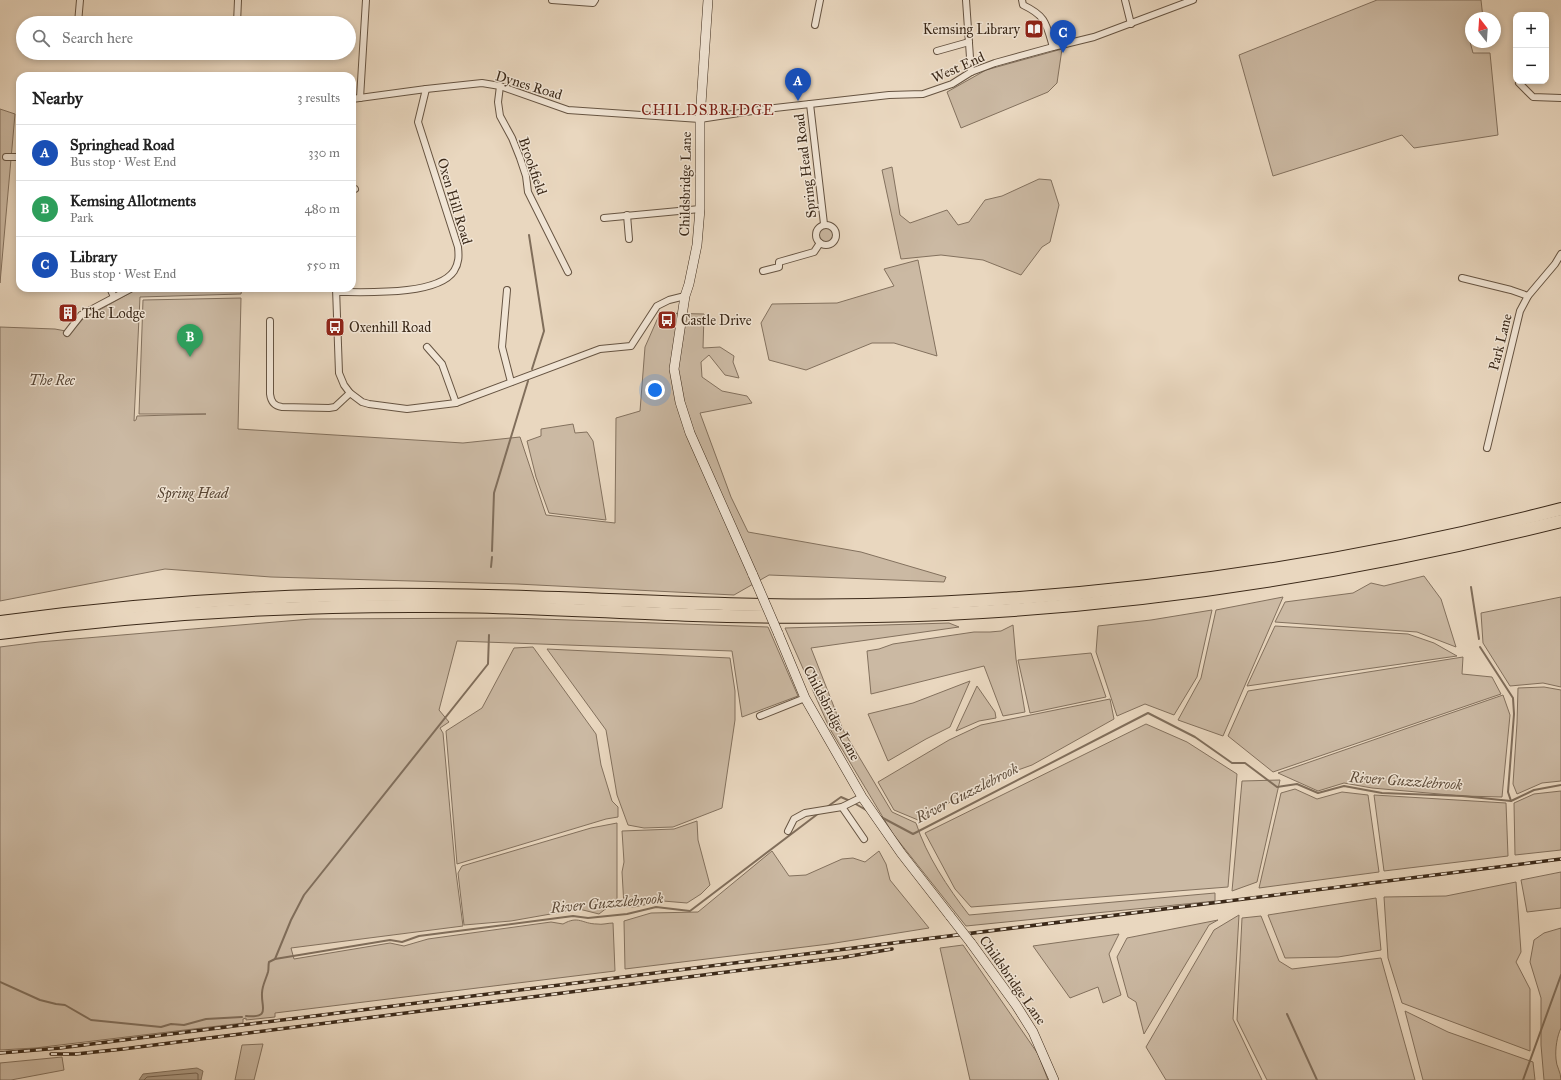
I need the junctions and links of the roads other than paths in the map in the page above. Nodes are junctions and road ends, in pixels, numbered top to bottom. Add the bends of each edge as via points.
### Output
1 (80, 0) edge
2 (238, 0) edge
3 (366, 0) edge
4 (552, 0) edge
5 (595, 0) edge
6 (708, 0) edge
7 (820, 0) edge
8 (966, 0) edge
9 (1022, 0) edge
10 (1125, 0) edge
11 (1194, 0) edge
12 (79, 16) edge
13 (237, 16) edge
14 (1131, 24) junction
15 (816, 25) dead end
16 (969, 42) junction
17 (1053, 47) junction
18 (937, 51) dead end
19 (971, 72) junction
20 (1520, 84) edge
21 (500, 86) junction
22 (426, 89) junction
23 (356, 98) edge
24 (360, 98) junction
25 (1561, 98) edge
26 (810, 104) junction
27 (700, 119) junction
28 (6, 157) dead end
29 (16, 157) edge
30 (700, 209) junction
31 (627, 215) junction
32 (604, 218) dead end
33 (824, 224) junction
34 (629, 239) dead end
35 (820, 244) junction
36 (1561, 254) edge
37 (763, 271) dead end
38 (568, 272) dead end
39 (1462, 278) dead end
40 (507, 290) dead end
41 (356, 291) edge
42 (112, 292) edge
43 (124, 292) edge
44 (336, 292) edge
45 (685, 296) junction
46 (1528, 296) junction
47 (114, 297) junction
48 (270, 321) dead end
49 (67, 333) dead end
50 (427, 347) dead end
51 (511, 382) junction
52 (350, 393) junction
53 (456, 403) junction
54 (1487, 448) dead end
55 (1561, 509) edge
56 (1561, 521) edge
57 (0, 622) edge
58 (0, 633) edge
59 (805, 698) junction
60 (760, 716) dead end
61 (862, 797) junction
62 (842, 807) junction
63 (788, 831) dead end
64 (864, 839) dead end
65 (1054, 1080) edge

1 - 12 street
2 - 13 street
3 - 24 street
4 - 5 street via 593,3
6 - 27 street, Childsbridge Lane
7 - 15 street
8 - 16 street
9 - 17 street via 1023,5 1036,11 1045,21
10 - 14 street
11 - 14 street, West End
14 - 17 street, West End via 1094,38
16 - 18 street
16 - 19 street
17 - 19 street, West End
19 - 26 street, West End via 952,84 924,94 889,95
20 - 25 street via 1534,97
21 - 22 street, Dynes Road via 482,83
21 - 27 street, Dynes Road via 568,110
21 - 38 street, Brookfield via 500,116 520,158 528,192
22 - 24 street, Dynes Road
22 - 41 street, Oxen Hill Road via 418,122 458,247 457,266 445,280 428,286 388,292
23 - 24 street, Dynes Road
26 - 27 street, West End
26 - 33 street, Spring Head Road
27 - 30 street, Childsbridge Lane
28 - 29 street
30 - 31 street
30 - 45 street, Childsbridge Lane via 698,245
31 - 32 street
31 - 34 street
33 - 35 street, Spring Head Road via 816,231 816,238
33 - 35 street, Spring Head Road via 833,227 836,236 830,244
35 - 37 street via 814,252 779,262 778,267
36 - 46 street, Park Lane
39 - 46 street
40 - 51 street via 502,347
42 - 47 street
43 - 47 street
44 - 52 street via 338,367 341,379
45 - 51 street via 657,306 631,346 600,349
45 - 59 street, Childsbridge Lane, bridge via 674,369 680,402 698,453
46 - 54 street, Park Lane via 1520,311
47 - 49 street via 81,315
48 - 52 street via 270,394 276,406 335,407
50 - 53 street via 442,364
51 - 53 street
52 - 53 street via 362,402 403,409
55 - 57 highway via 1433,540 1294,566 1161,585 1017,598 912,604 780,606 476,595 307,596 220,600
56 - 58 highway via 1420,554 1276,580 1142,598 1010,610 921,615 781,617 478,606 350,606 177,614
59 - 60 street
59 - 61 street, Childsbridge Lane
61 - 62 street
61 - 65 street, Childsbridge Lane, bridge via 1016,1005 1033,1032
62 - 63 street via 805,813 794,820
62 - 64 street

